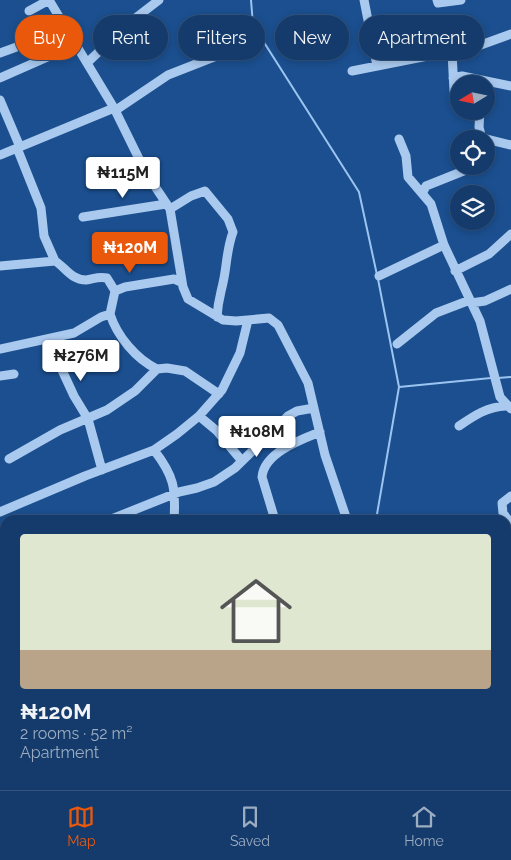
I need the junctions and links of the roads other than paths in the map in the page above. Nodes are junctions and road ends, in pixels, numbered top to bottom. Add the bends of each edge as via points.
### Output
1 (159, 0) edge
2 (364, 0) edge
3 (437, 0) edge
4 (461, 0) edge
5 (29, 11) dead end
6 (58, 15) edge
7 (511, 34) edge
8 (484, 44) edge
9 (15, 48) edge
10 (0, 53) edge
11 (83, 57) edge
12 (41, 60) edge
13 (206, 60) edge
14 (409, 60) edge
15 (452, 60) edge
16 (87, 63) junction
17 (376, 66) junction
18 (352, 71) dead end
19 (452, 75) edge
20 (0, 78) edge
21 (495, 83) edge
22 (511, 86) edge
23 (0, 100) edge
24 (115, 109) junction
25 (399, 139) dead end
26 (495, 141) edge
27 (511, 145) edge
28 (19, 148) junction
29 (0, 155) edge
30 (146, 173) junction
31 (457, 175) edge
32 (109, 180) dead end
33 (423, 192) junction
34 (168, 207) junction
35 (83, 217) dead end
36 (511, 234) edge
37 (444, 244) junction
38 (55, 261) junction
39 (0, 266) edge
40 (455, 271) junction
41 (379, 276) dead end
42 (182, 282) junction
43 (511, 289) edge
44 (115, 291) junction
45 (470, 302) junction
46 (110, 314) junction
47 (217, 317) junction
48 (248, 320) junction
49 (397, 344) dead end
50 (0, 349) edge
51 (55, 355) dead end
52 (157, 369) junction
53 (14, 374) dead end
54 (0, 376) edge
55 (219, 394) junction
56 (314, 408) junction
57 (509, 408) edge
58 (199, 416) junction
59 (88, 419) junction
60 (459, 426) dead end
61 (320, 432) junction
62 (154, 450) junction
63 (9, 459) dead end
64 (242, 461) junction
65 (102, 470) junction
66 (176, 494) junction
67 (511, 496) edge
68 (0, 512) edge
69 (122, 515) edge
70 (174, 515) edge
71 (273, 515) edge
72 (345, 515) edge
73 (504, 515) edge

1 - 16 street via 123,28
2 - 17 street
3 - 4 street via 438,3
5 - 6 street via 50,0
7 - 8 street
9 - 10 street
11 - 16 street
12 - 20 street
13 - 24 street via 168,75
14 - 17 street
15 - 19 street
16 - 24 street
17 - 18 street
21 - 22 street
23 - 28 street
24 - 28 street
24 - 30 street
25 - 33 street via 406,156 408,177
26 - 27 street
28 - 29 street
28 - 38 street via 41,208 44,236
30 - 32 street
30 - 34 street
31 - 33 street via 426,186
33 - 37 street via 431,204
34 - 35 street
34 - 42 street
34 - 47 street via 205,191 228,219 233,232 218,297
36 - 40 street via 489,254
37 - 40 street
37 - 41 street
38 - 39 street
38 - 44 street via 76,278 107,278
40 - 45 street
42 - 44 street via 174,279
42 - 47 street via 188,299
43 - 45 street via 485,301
44 - 46 street
45 - 49 street via 436,313
45 - 57 street via 480,321 500,397
46 - 50 street via 74,333
46 - 52 street via 114,325 133,350 146,364
47 - 48 street
48 - 55 street via 240,354
48 - 56 street via 269,318 278,325 308,384
51 - 59 street
52 - 55 street via 185,371
52 - 59 street via 135,391
53 - 54 street
55 - 58 street
56 - 61 street
56 - 64 street via 288,416
57 - 60 street via 494,407 479,412
58 - 62 street
58 - 64 street via 217,431
59 - 63 street via 60,430
59 - 65 street
61 - 71 street via 273,457 262,471
61 - 72 street
62 - 65 street
62 - 66 street via 166,466
64 - 66 street via 214,482
65 - 68 street
66 - 69 street
66 - 70 street
67 - 73 street via 502,503

